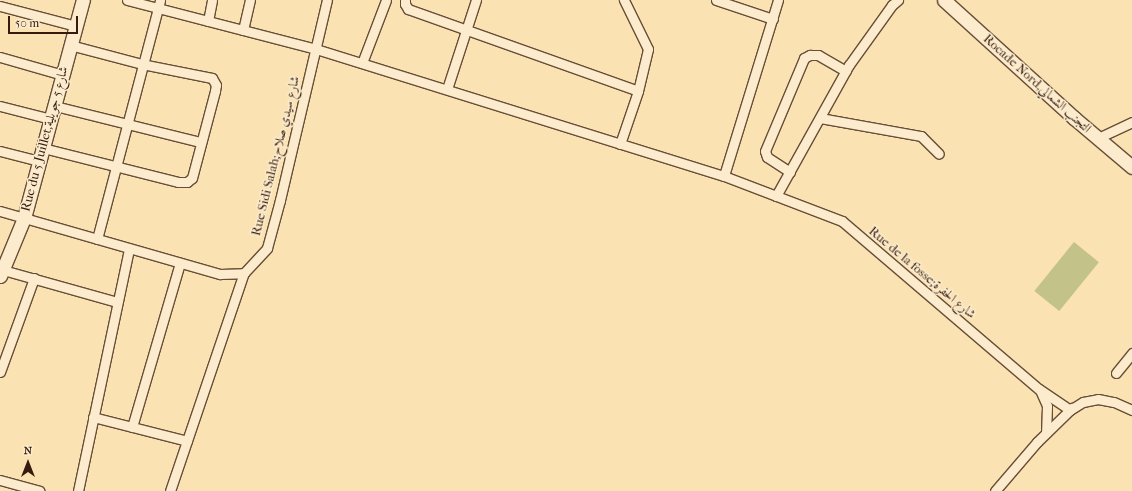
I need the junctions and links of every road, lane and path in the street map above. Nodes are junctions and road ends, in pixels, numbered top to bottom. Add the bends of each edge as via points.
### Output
1 (83, 0) edge
2 (127, 0) edge
3 (212, 0) edge
4 (250, 0) edge
5 (327, 0) edge
6 (386, 0) edge
7 (406, 0) edge
8 (476, 0) edge
9 (624, 0) edge
10 (716, 0) edge
11 (778, 0) edge
12 (898, 0) edge
13 (944, 0) edge
14 (159, 4) edge
15 (0, 6) edge
16 (773, 19) junction
17 (208, 21) junction
18 (76, 26) junction
19 (467, 29) junction
20 (243, 30) junction
21 (70, 45) junction
22 (316, 49) junction
23 (0, 57) edge
24 (362, 63) junction
25 (142, 64) junction
26 (846, 71) junction
27 (63, 75) junction
28 (447, 89) junction
29 (638, 91) junction
30 (0, 106) edge
31 (55, 106) junction
32 (820, 118) junction
33 (51, 119) junction
34 (1132, 122) edge
35 (126, 123) junction
36 (1098, 138) junction
37 (201, 142) junction
38 (620, 144) junction
39 (43, 148) junction
40 (0, 151) edge
41 (939, 154) dead end
42 (40, 161) junction
43 (117, 167) junction
44 (1132, 167) edge
45 (790, 172) junction
46 (724, 176) junction
47 (776, 196) junction
48 (0, 211) edge
49 (24, 218) junction
50 (97, 239) junction
51 (129, 248) junction
52 (180, 263) junction
53 (2, 273) edge
54 (244, 273) junction
55 (34, 278) junction
56 (117, 302) junction
57 (1132, 353) edge
58 (2, 358) edge
59 (0, 372) edge
60 (1116, 372) dead end
61 (1039, 389) junction
62 (1072, 408) junction
63 (1132, 410) edge
64 (93, 417) junction
65 (132, 427) junction
66 (1046, 433) junction
67 (187, 441) junction
68 (0, 480) edge
69 (11, 487) edge
70 (40, 491) edge
71 (78, 491) edge
72 (170, 491) edge
73 (995, 491) edge

1 - 18 street, Rue du 5 Juillet,شارع 5 جويلية
2 - 14 street, Rue de la fosse;شارع الحفرة
3 - 17 street
4 - 20 street
5 - 22 street, Rue Sidi Salah;شارع سيدي صلاح
6 - 24 street
7 - 19 street via 408,9
8 - 19 street
9 - 29 street via 648,49
10 - 16 street
11 - 16 street
12 - 26 street
13 - 36 street, Rocade Nord,التجنب الشمالي
14 - 17 street, Rue de la fosse;شارع الحفرة
14 - 25 street
15 - 18 street
16 - 46 street
17 - 20 street, Rue de la fosse;شارع الحفرة
18 - 21 street, Rue du 5 Juillet,شارع 5 جويلية
19 - 28 street
19 - 29 street
20 - 22 street, Rue de la fosse;شارع الحفرة
21 - 25 street
21 - 27 street, Rue du 5 Juillet,شارع 5 جويلية
22 - 24 street, Rue de la fosse;شارع الحفرة
22 - 54 street, Rue Sidi Salah;شارع سيدي صلاح via 267,248
23 - 27 street
24 - 28 street, Rue de la fosse;شارع الحفرة
25 - 35 street
25 - 37 street via 212,78 216,85 215,91
26 - 32 street
26 - 45 street via 818,55 804,58 765,151 767,158
27 - 31 street, Rue du 5 Juillet,شارع 5 جويلية
28 - 38 street, Rue de la fosse;شارع الحفرة
29 - 38 street
30 - 33 street
31 - 33 street, Rue du 5 Juillet,شارع 5 جويلية
31 - 35 street
32 - 41 street via 921,136
32 - 45 street
33 - 39 street, Rue du 5 Juillet,شارع 5 جويلية
34 - 36 street
35 - 37 street
35 - 43 street
36 - 44 street, Rocade Nord,التجنب الشمالي
37 - 43 street via 192,178 187,182
38 - 46 street, Rue de la fosse;شارع الحفرة
39 - 42 street, Rue du 5 Juillet,شارع 5 جويلية
39 - 43 street
40 - 42 street
42 - 49 street, Rue du 5 Juillet,شارع 5 جويلية
43 - 50 street
45 - 47 street
46 - 47 street, Rue de la fosse;شارع الحفرة
47 - 61 street, Rue de la fosse;شارع الحفرة via 842,221
48 - 49 street
49 - 50 street
49 - 53 street, Rue du 5 Juillet,شارع 5 جويلية
50 - 51 street
51 - 52 street
51 - 56 street
52 - 54 street via 220,274
52 - 65 street
53 - 55 street
54 - 67 street
55 - 56 street
55 - 58 street
56 - 64 street
57 - 60 street
58 - 59 street
61 - 62 street, Rue de la fosse;شارع الحفرة via 1070,410
61 - 66 street, Rue de la fosse;شارع الحفرة via 1047,406
62 - 63 street via 1083,402 1098,399 1114,402
62 - 66 street
64 - 65 street
64 - 71 street
65 - 67 street
66 - 73 street
67 - 72 street
68 - 69 street
69 - 70 street

